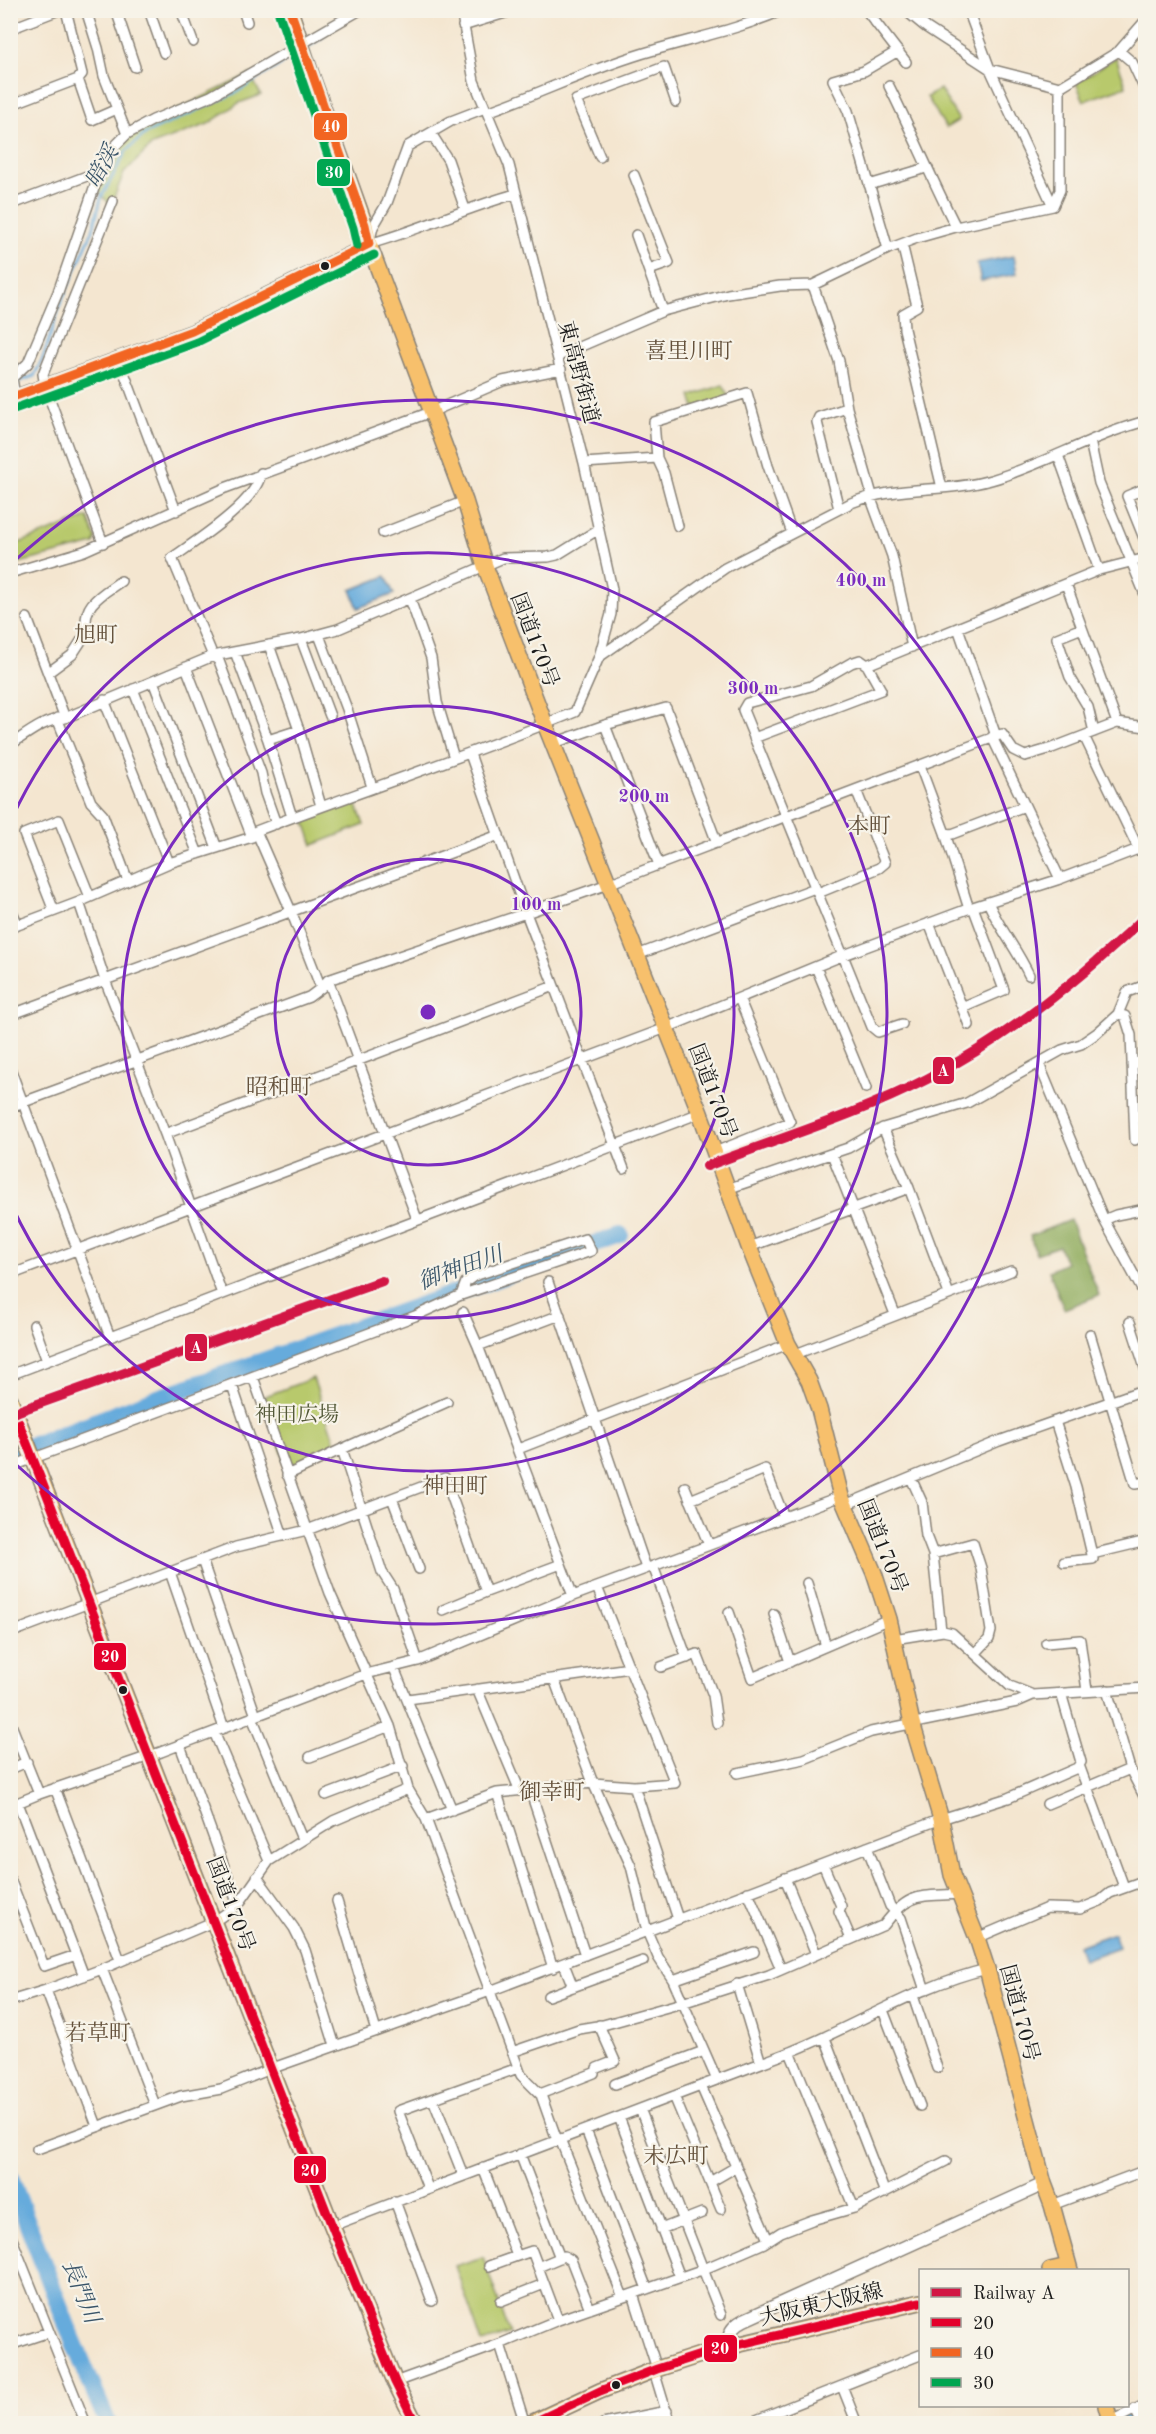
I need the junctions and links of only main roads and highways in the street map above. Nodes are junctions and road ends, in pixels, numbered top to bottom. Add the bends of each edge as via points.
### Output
1 (290, 10) edge
2 (10, 1399) edge
3 (1069, 2268) edge
4 (919, 2302) edge
5 (1106, 2407) edge
6 (1109, 2423) edge
7 (416, 2424) edge
8 (529, 2424) edge

1 - 3 main road, 国道170号 via 485,566 749,1247 797,1350 819,1409 843,1501 889,1619 948,1855 987,1969
2 - 7 main road, 国道170号 via 332,2226
4 - 8 main road, 大阪東大阪線 via 728,2347 600,2391
5 - 6 main road

